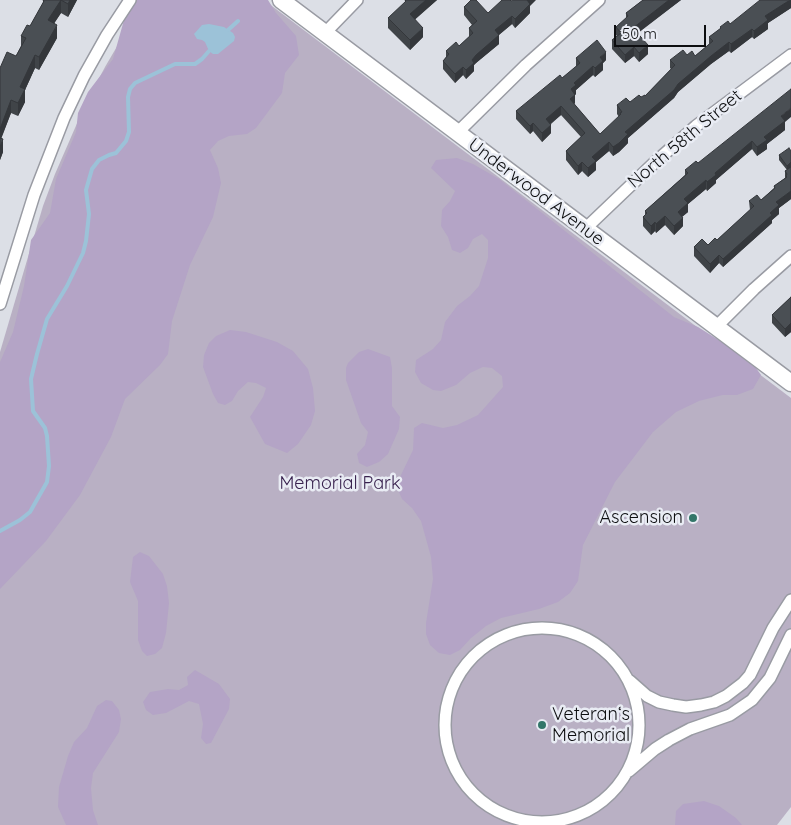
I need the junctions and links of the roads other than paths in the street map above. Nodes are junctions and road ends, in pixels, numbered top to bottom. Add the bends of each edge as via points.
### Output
1 (130, 0) edge
2 (281, 0) edge
3 (357, 0) edge
4 (599, 0) edge
5 (325, 33) junction
6 (791, 55) edge
7 (457, 133) junction
8 (585, 229) junction
9 (791, 256) edge
10 (0, 304) edge
11 (716, 327) junction
12 (791, 384) edge
13 (791, 600) edge
14 (791, 635) edge
15 (626, 677) junction
16 (626, 774) junction

1 - 10 street via 107,35 61,126 34,195
2 - 5 main road, Underwood Avenue
3 - 5 street
4 - 7 street
5 - 7 main road, Underwood Avenue
6 - 8 street, North 58th Street via 696,126
7 - 8 main road, Underwood Avenue
8 - 11 main road, Underwood Avenue
9 - 11 street
11 - 12 main road, Underwood Avenue
13 - 15 street via 750,675 735,690 714,702 686,707 660,702 642,692
14 - 16 street via 770,678 752,700 730,715 669,740
15 - 16 street via 639,722 634,756
15 - 16 street via 608,654 581,636 550,628 517,631 481,648 464,666 449,693 444,727 453,764 465,785 490,807 519,819 551,822 582,813 609,796

